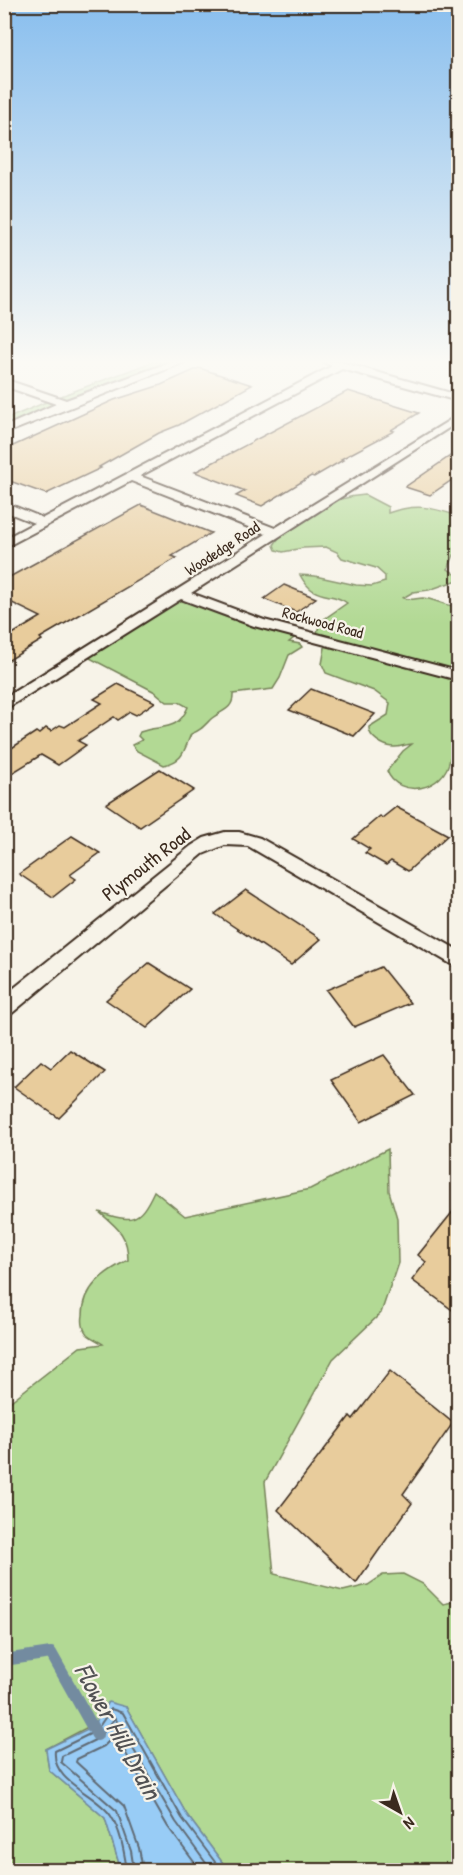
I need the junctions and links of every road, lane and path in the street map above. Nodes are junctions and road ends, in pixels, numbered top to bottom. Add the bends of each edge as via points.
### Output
1 (181, 450) edge
2 (409, 450) edge
3 (131, 477) junction
4 (4, 506) edge
5 (4, 517) edge
6 (38, 526) junction
7 (276, 533) junction
8 (4, 544) edge
9 (182, 594) junction
10 (459, 676) edge
11 (4, 705) edge
12 (459, 959) edge
13 (4, 1008) edge

1 - 3 street
2 - 7 street, Woodedge Road
3 - 6 street
3 - 7 street
4 - 6 street
5 - 6 street
6 - 8 street
7 - 9 street, Woodedge Road
9 - 10 street, Rockwood Road via 259,623
9 - 11 street, Woodedge Road
12 - 13 street, Plymouth Road via 254,842 227,838 197,850

